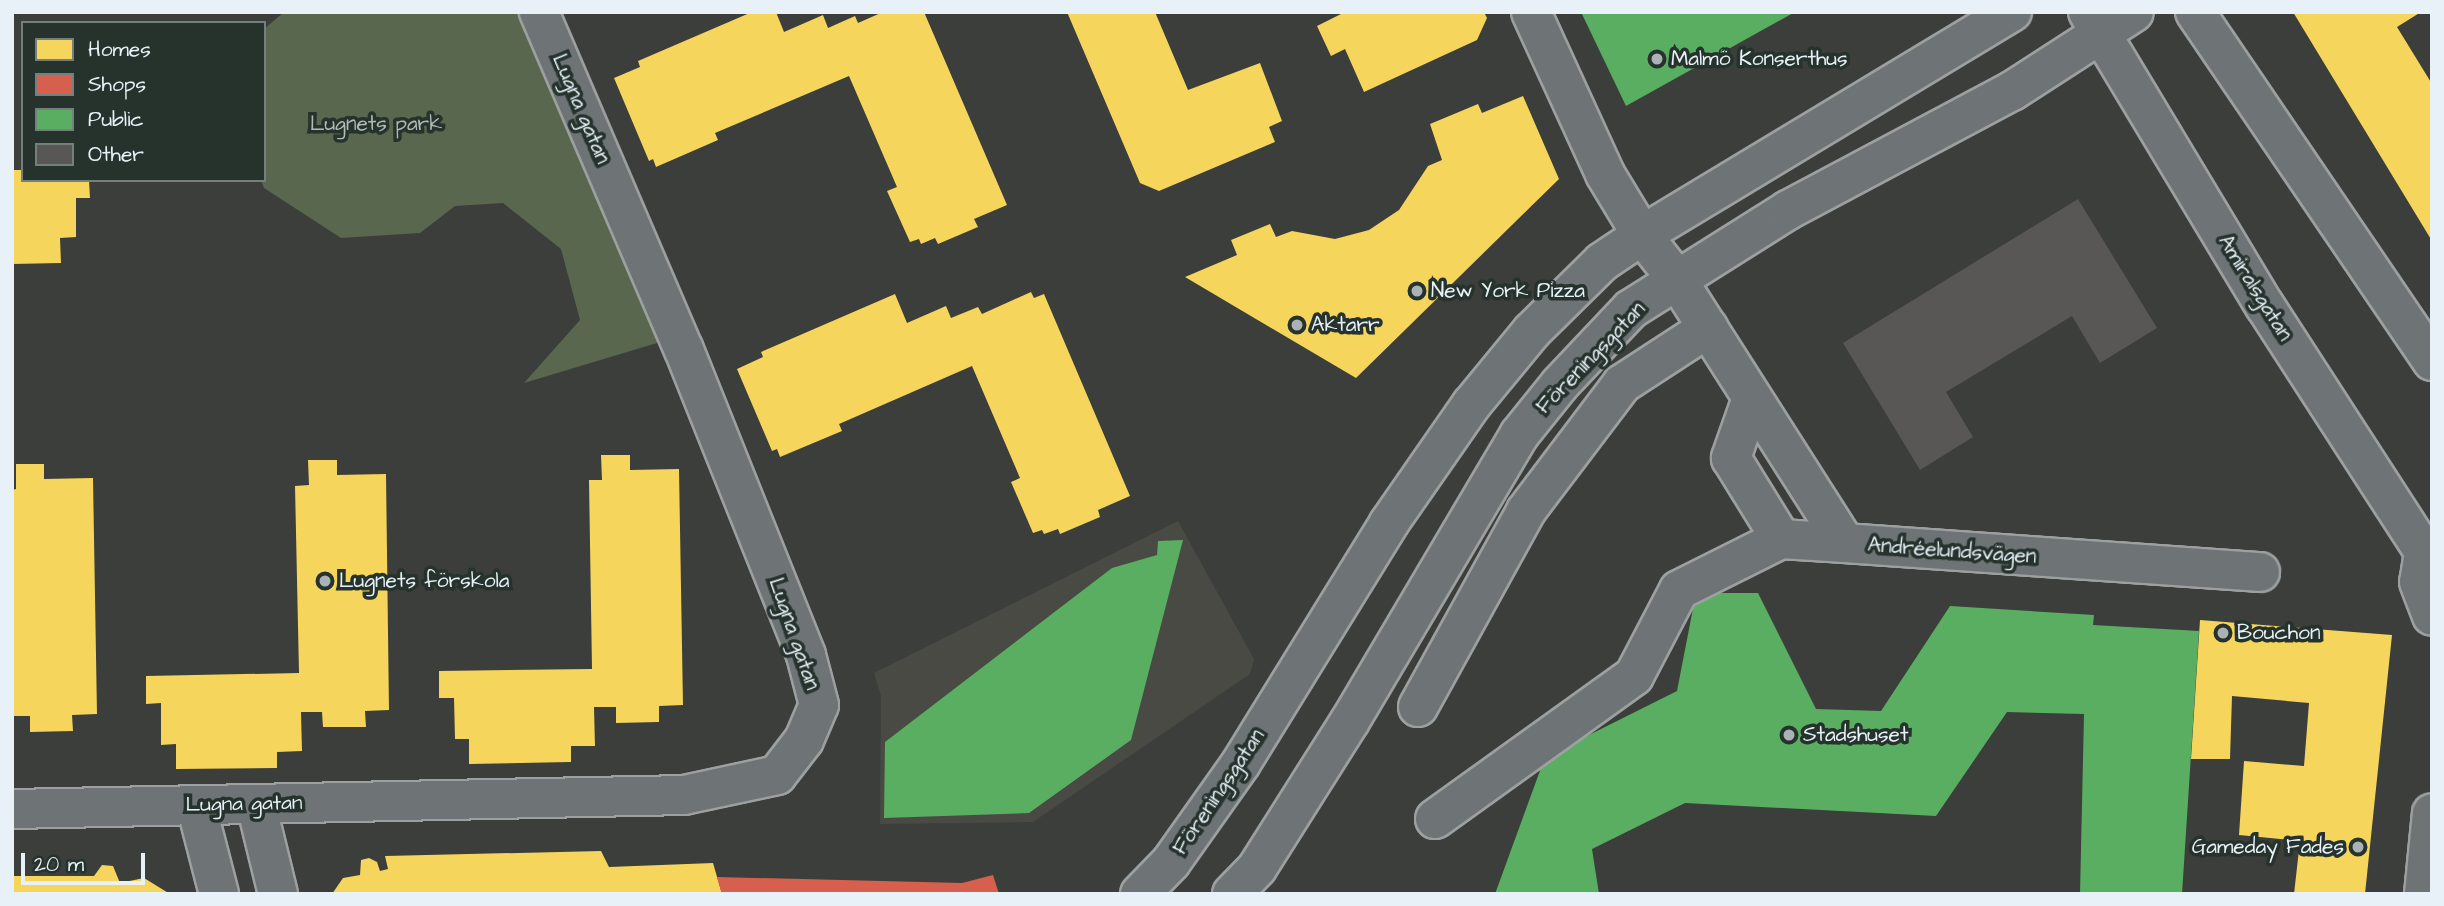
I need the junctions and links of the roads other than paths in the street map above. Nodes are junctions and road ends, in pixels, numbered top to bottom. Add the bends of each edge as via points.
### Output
1 (539, 12) edge
2 (1531, 12) edge
3 (2012, 12) edge
4 (2134, 12) edge
5 (2195, 12) edge
6 (2094, 23) edge
7 (1642, 235) junction
8 (1676, 278) junction
9 (1708, 328) junction
10 (2432, 360) edge
11 (1752, 398) junction
12 (1781, 539) junction
13 (1845, 543) junction
14 (2428, 553) edge
15 (2260, 572) dead end
16 (2432, 617) edge
17 (1418, 707) dead end
18 (256, 804) junction
19 (196, 805) junction
20 (12, 809) edge
21 (2432, 813) edge
22 (1435, 819) dead end
23 (219, 894) edge
24 (278, 894) edge
25 (1140, 894) edge
26 (1232, 894) edge
27 (2424, 894) edge

1 - 18 street, Lugna gatan via 683,348 806,655 819,705 804,740 777,775 684,795
2 - 7 street, Andréelundsvägen via 1605,174
3 - 7 street, Föreningsgatan
4 - 6 street, Föreningsgatan
5 - 10 street
6 - 8 street, Föreningsgatan via 2012,91 1788,211
6 - 14 street, Amiralsgatan via 2265,306
7 - 8 street, Andréelundsvägen
7 - 25 street, Föreningsgatan via 1602,262 1532,331 1471,405 1389,523 1241,763 1171,862
8 - 9 street, Andréelundsvägen
8 - 26 street, Föreningsgatan via 1631,309 1519,435 1321,766 1257,868
9 - 11 street, Andréelundsvägen
9 - 17 street via 1622,384 1526,511
11 - 12 street via 1731,458
11 - 13 street, Andréelundsvägen
12 - 13 street
12 - 22 street via 1679,590 1634,676
13 - 15 street, Andréelundsvägen
14 - 16 street via 2419,582
18 - 19 street, Lugna gatan
18 - 24 street
19 - 20 street, Lugna gatan
19 - 23 street
21 - 27 street

